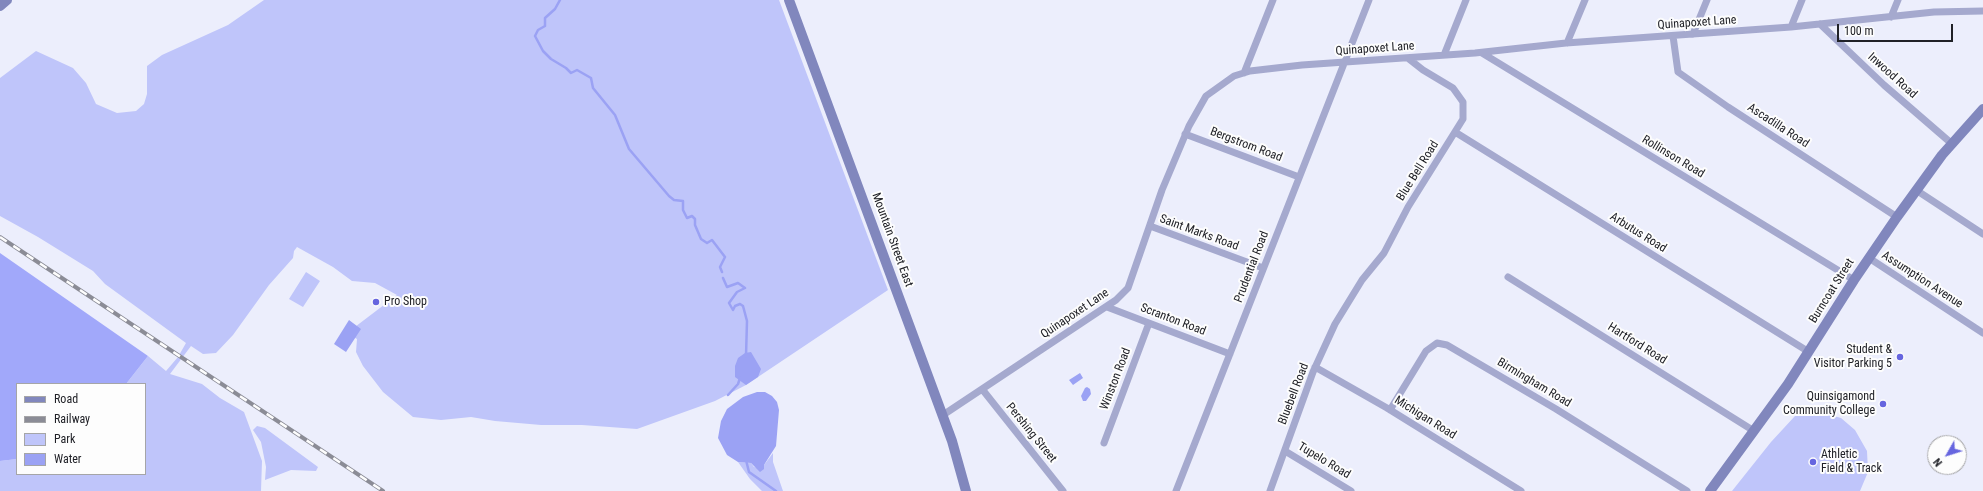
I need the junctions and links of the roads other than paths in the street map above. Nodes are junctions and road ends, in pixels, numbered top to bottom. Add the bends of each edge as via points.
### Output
1 (7, 0) edge
2 (789, 0) edge
3 (1273, 0) edge
4 (1369, 0) edge
5 (1466, 0) edge
6 (1584, 0) edge
7 (1707, 0) edge
8 (1802, 0) edge
9 (1898, 0) edge
10 (0, 6) edge
11 (1983, 11) edge
12 (1891, 17) junction
13 (1820, 24) junction
14 (1791, 27) junction
15 (1693, 34) junction
16 (1673, 36) junction
17 (1567, 43) junction
18 (1482, 53) junction
19 (1444, 55) junction
20 (1409, 59) junction
21 (1343, 62) junction
22 (1244, 73) junction
23 (1983, 110) edge
24 (1455, 132) junction
25 (1185, 134) junction
26 (1951, 143) junction
27 (1299, 177) junction
28 (1916, 190) junction
29 (1897, 217) junction
30 (1150, 226) junction
31 (1983, 234) edge
32 (1869, 258) junction
33 (1263, 268) junction
34 (1508, 277) dead end
35 (1854, 280) junction
36 (1107, 306) junction
37 (1345, 308) joint
38 (1149, 323) junction
39 (1983, 333) edge
40 (1809, 352) junction
41 (1230, 354) junction
42 (1316, 367) junction
43 (982, 389) junction
44 (1390, 410) junction
45 (943, 415) junction
46 (1754, 431) junction
47 (1104, 443) dead end
48 (1285, 451) junction
49 (966, 491) edge
50 (1063, 491) edge
51 (1176, 491) edge
52 (1270, 491) edge
53 (1351, 491) edge
54 (1521, 491) edge
55 (1687, 491) edge
56 (1710, 491) edge

1 - 10 main road
2 - 45 main road, Mountain Street East
3 - 22 street
4 - 21 street, Prudential Road
5 - 19 street
6 - 17 street
7 - 15 street
8 - 14 street
9 - 12 street
11 - 12 street, Quinapoxet Lane via 1934,12
12 - 13 street, Quinapoxet Lane
13 - 14 street, Quinapoxet Lane
13 - 26 street, Inwood Road via 1884,85
14 - 15 street, Quinapoxet Lane
15 - 16 street, Quinapoxet Lane
16 - 17 street, Quinapoxet Lane
16 - 29 street, Ascadilla Road via 1678,72
17 - 18 street, Quinapoxet Lane
18 - 19 street, Quinapoxet Lane
18 - 35 street, Rollinson Road
19 - 20 street, Quinapoxet Lane
20 - 21 street, Quinapoxet Lane
20 - 24 street, Blue Bell Road via 1453,88 1463,102 1462,119
21 - 22 street, Quinapoxet Lane
21 - 27 street, Prudential Road
22 - 25 street, Quinapoxet Lane via 1234,76 1206,96
23 - 26 main road, Burncoat Street
24 - 37 street, Blue Bell Road via 1408,207 1384,253 1362,280
24 - 40 street, Arbutus Road
25 - 27 street, Bergstrom Road
25 - 30 street, Quinapoxet Lane
26 - 28 main road, Burncoat Street
27 - 33 street, Prudential Road
28 - 29 main road, Burncoat Street
28 - 31 street
29 - 32 main road, Burncoat Street
30 - 33 street, Saint Marks Road
30 - 36 street, Quinapoxet Lane via 1128,288
32 - 35 main road, Burncoat Street
32 - 39 street, Assumption Avenue
33 - 41 street, Prudential Road
34 - 46 street, Hartford Road
35 - 40 main road, Burncoat Street
36 - 38 street, Scranton Road
36 - 43 street, Quinapoxet Lane
37 - 42 street, Bluebell Road
38 - 41 street, Scranton Road
38 - 47 street, Winston Road
40 - 46 main road, Burncoat Street
41 - 51 street, Prudential Road
42 - 44 street, Michigan Road
42 - 48 street, Bluebell Road
43 - 45 street, Quinapoxet Lane
43 - 50 street, Pershing Street
44 - 54 street, Michigan Road
44 - 55 street, Birmingham Road via 1426,351 1437,343 1447,344
45 - 49 main road, Mountain Street East
46 - 56 main road, Burncoat Street
48 - 52 street, Bluebell Road
48 - 53 street, Tupelo Road

